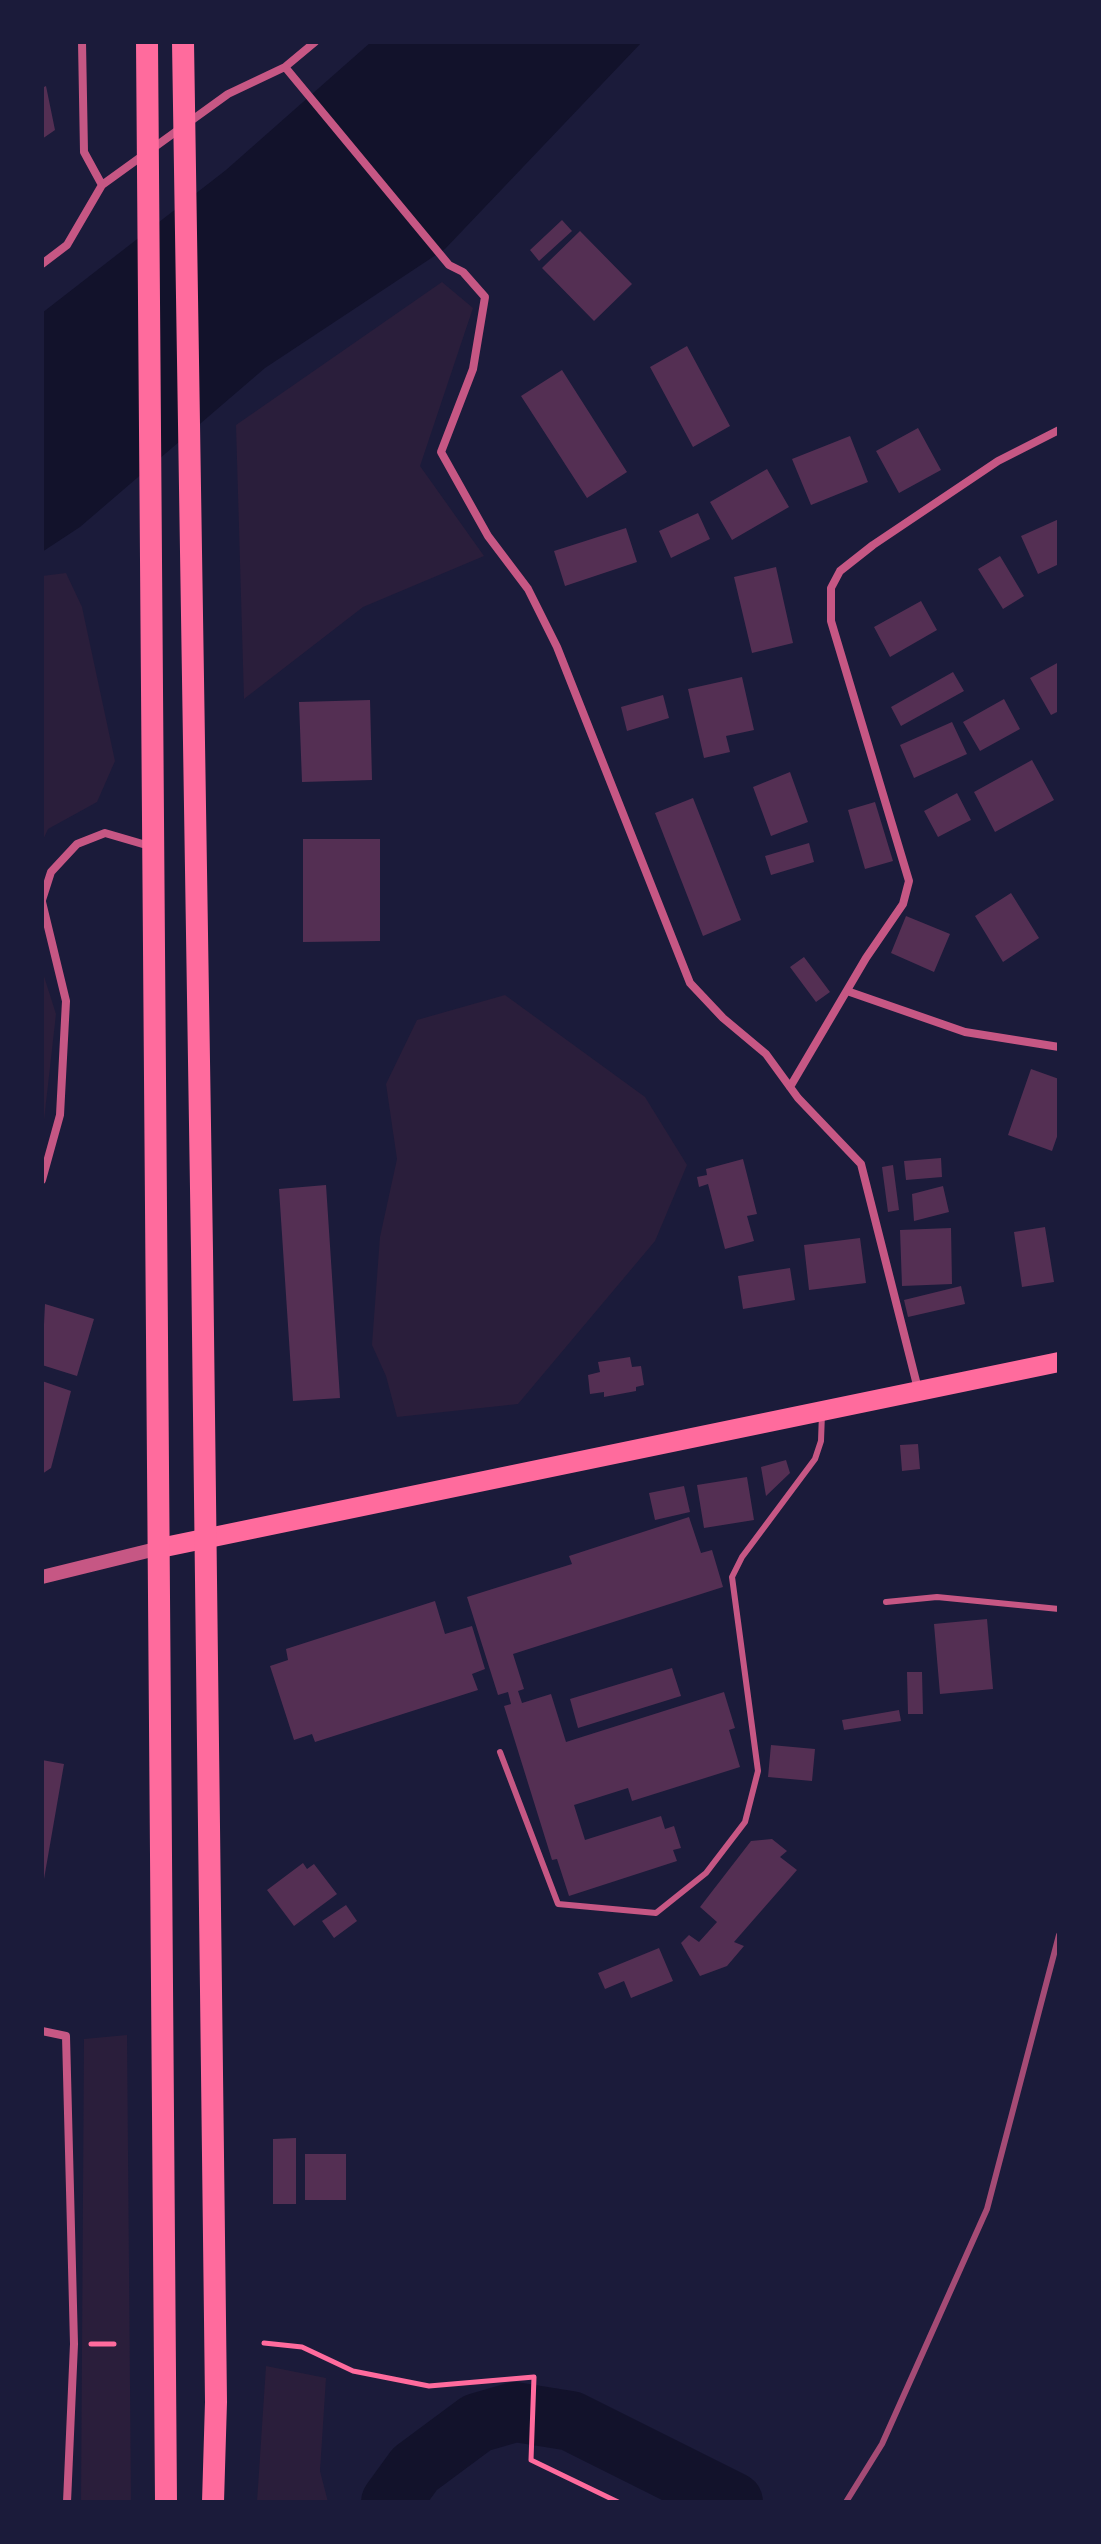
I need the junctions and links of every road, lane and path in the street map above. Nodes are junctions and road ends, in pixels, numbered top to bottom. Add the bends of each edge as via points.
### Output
1 (82, 42) edge
2 (183, 42) edge
3 (315, 42) edge
4 (147, 49) edge
5 (285, 67) junction
6 (102, 185) junction
7 (42, 264) edge
8 (1059, 430) edge
9 (153, 847) junction
10 (42, 901) edge
11 (847, 991) junction
12 (1059, 1047) edge
13 (790, 1087) junction
14 (42, 1180) edge
15 (1059, 1362) edge
16 (918, 1390) junction
17 (822, 1413) junction
18 (205, 1539) junction
19 (160, 1548) junction
20 (42, 1577) edge
21 (886, 1602) dead end
22 (1059, 1609) edge
23 (500, 1752) dead end
24 (42, 2031) edge
25 (264, 2343) dead end
26 (67, 2502) edge
27 (166, 2502) edge
28 (213, 2502) edge
29 (618, 2502) edge

1 - 6 street via 84,152
2 - 18 highway
3 - 5 street
4 - 9 highway
5 - 6 street via 228,94
5 - 13 street via 449,265 463,272 485,297 473,369 441,452 488,536 528,589 557,647 690,983 766,1054
6 - 7 street via 67,245
8 - 11 street via 998,461 873,545 840,571 831,588 831,621 909,881 903,904
9 - 10 street via 105,833 77,844 51,872
9 - 19 highway
10 - 14 street via 66,1001 60,1115
11 - 12 street via 965,1032
11 - 13 street
13 - 16 street via 861,1164
15 - 16 main road
16 - 17 main road
17 - 18 main road
17 - 23 lane via 815,1459 732,1577 758,1771 745,1822 706,1873 656,1913 558,1904
18 - 19 main road
18 - 28 highway
19 - 20 street
19 - 27 highway
21 - 22 lane via 937,1597
24 - 26 street via 66,2036 74,2344
25 - 29 path via 302,2347 353,2371 429,2386 534,2377 531,2460

